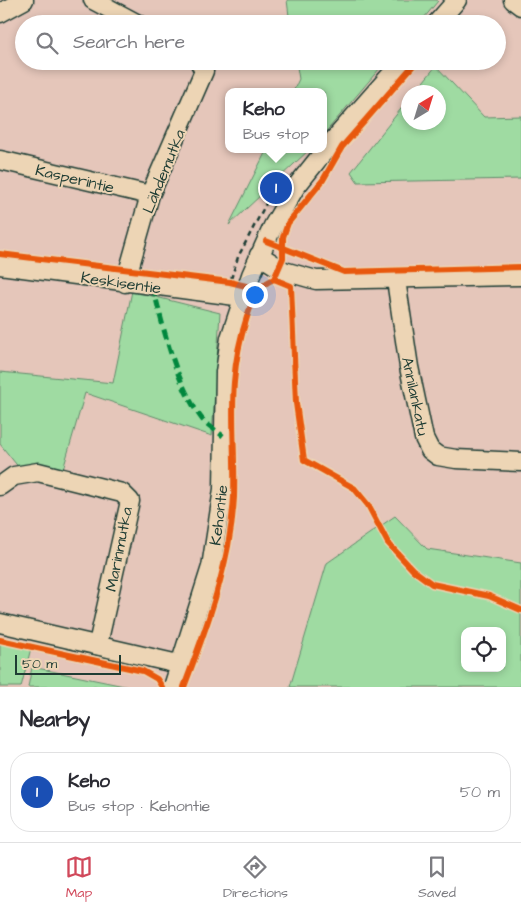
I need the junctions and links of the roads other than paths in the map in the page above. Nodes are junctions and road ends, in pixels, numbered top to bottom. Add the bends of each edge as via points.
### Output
1 (24, 0) edge
2 (93, 0) edge
3 (457, 0) edge
4 (513, 0) edge
5 (521, 6) edge
6 (0, 13) edge
7 (121, 15) edge
8 (444, 15) edge
9 (204, 70) edge
10 (395, 70) edge
11 (327, 148) edge
12 (323, 153) edge
13 (0, 160) edge
14 (150, 195) junction
15 (259, 255) junction
16 (0, 265) edge
17 (521, 276) edge
18 (396, 280) junction
19 (125, 283) junction
20 (240, 288) junction
21 (521, 462) edge
22 (0, 486) edge
23 (0, 623) edge
24 (98, 644) junction
25 (178, 664) junction
26 (173, 687) edge

1 - 6 street
2 - 7 street
3 - 8 street
4 - 5 street
9 - 14 street, Lähdemutka
10 - 11 street, Kehontie
12 - 15 street, Kehontie via 288,198
13 - 14 street, Kasperintie
14 - 19 street, Lähdemutka
15 - 18 street via 284,271 316,280
15 - 20 street, Kehontie
16 - 19 street, Keskisentie
17 - 18 street
18 - 21 street, Annilankatu via 409,367 424,438 430,450 438,456 456,459
19 - 20 street, Keskisentie
20 - 25 street, Kehontie via 225,372 223,489 211,567
22 - 24 street, Marinmutka via 14,476 38,472 122,493 130,501
23 - 24 street
24 - 25 street
25 - 26 street, Kehontie

